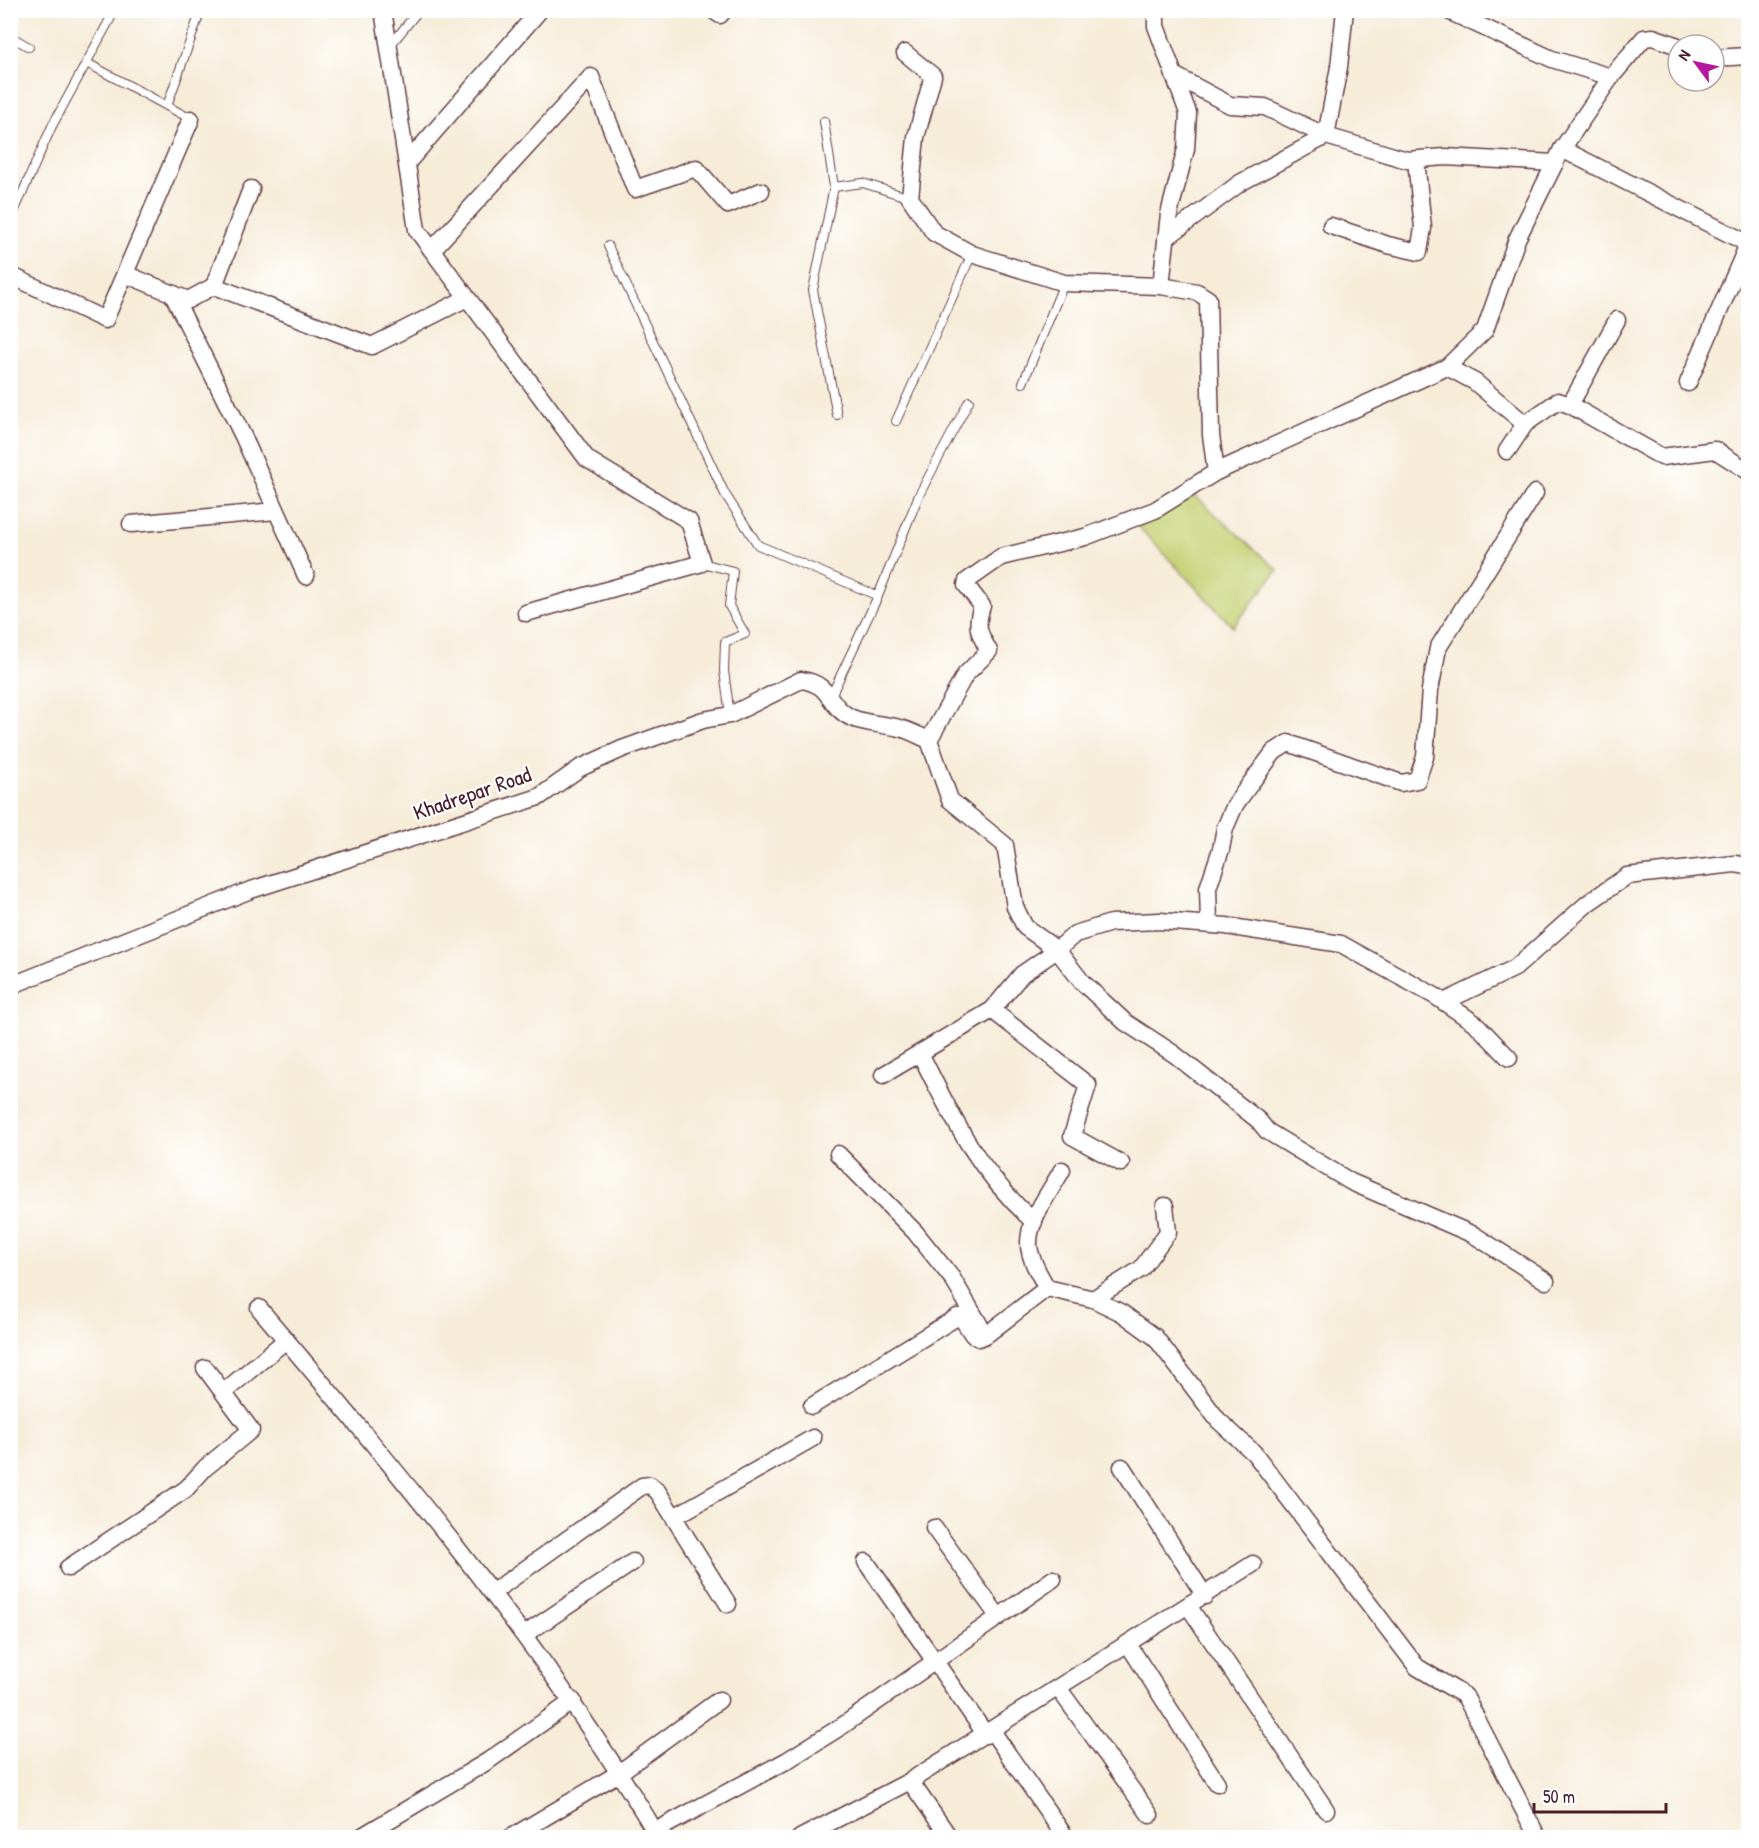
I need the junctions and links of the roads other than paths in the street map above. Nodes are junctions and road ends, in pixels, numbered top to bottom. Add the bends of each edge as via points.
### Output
1 (115, 10) edge
2 (201, 10) edge
3 (384, 10) edge
4 (419, 10) edge
5 (540, 10) edge
6 (713, 10) edge
7 (724, 10) edge
8 (1156, 10) edge
9 (1345, 10) edge
10 (1446, 10) edge
11 (10, 36) edge
12 (1666, 42) edge
13 (29, 47) dead end
14 (389, 47) junction
15 (905, 53) dead end
16 (1749, 56) edge
17 (1726, 57) edge
18 (87, 63) junction
19 (1174, 75) junction
20 (1611, 77) junction
21 (168, 106) junction
22 (191, 119) joint
23 (824, 121) dead end
24 (1326, 136) junction
25 (1558, 156) junction
26 (1416, 160) junction
27 (407, 163) junction
28 (834, 187) junction
29 (250, 189) dead end
30 (761, 191) dead end
31 (910, 198) junction
32 (10, 221) edge
33 (1331, 226) dead end
34 (1166, 238) junction
35 (608, 246) dead end
36 (432, 250) junction
37 (972, 254) junction
38 (125, 274) junction
39 (10, 275) edge
40 (1064, 283) junction
41 (214, 286) junction
42 (1161, 286) junction
43 (172, 293) junction
44 (467, 298) junction
45 (1617, 320) dead end
46 (1448, 367) junction
47 (1023, 383) dead end
48 (1688, 383) dead end
49 (969, 401) dead end
50 (1570, 405) junction
51 (837, 415) dead end
52 (896, 421) dead end
53 (1525, 424) junction
54 (1507, 451) dead end
55 (1749, 471) edge
56 (1216, 472) junction
57 (1535, 493) dead end
58 (276, 511) junction
59 (131, 524) dead end
60 (702, 563) junction
61 (306, 576) dead end
62 (878, 596) junction
63 (526, 613) dead end
64 (831, 696) junction
65 (730, 715) junction
66 (929, 740) junction
67 (1749, 866) edge
68 (1209, 924) junction
69 (1057, 950) junction
70 (10, 986) edge
71 (1444, 1002) junction
72 (992, 1010) junction
73 (920, 1053) junction
74 (1509, 1058) dead end
75 (883, 1075) dead end
76 (838, 1154) dead end
77 (1121, 1163) dead end
78 (1062, 1170) dead end
79 (1165, 1206) dead end
80 (1034, 1222) junction
81 (1546, 1281) dead end
82 (1047, 1288) junction
83 (1093, 1299) junction
84 (259, 1308) dead end
85 (986, 1335) junction
86 (286, 1340) junction
87 (205, 1368) dead end
88 (225, 1391) junction
89 (812, 1406) dead end
90 (813, 1438) dead end
91 (1122, 1467) dead end
92 (674, 1517) junction
93 (934, 1528) dead end
94 (633, 1562) dead end
95 (866, 1562) dead end
96 (1253, 1564) dead end
97 (68, 1568) dead end
98 (1053, 1579) dead end
99 (493, 1592) junction
100 (1205, 1596) junction
101 (728, 1605) dead end
102 (1189, 1607) junction
103 (998, 1616) junction
104 (524, 1635) junction
105 (1128, 1644) junction
106 (933, 1661) junction
107 (1059, 1689) junction
108 (719, 1700) dead end
109 (573, 1701) junction
110 (989, 1733) junction
111 (619, 1773) junction
112 (910, 1781) junction
113 (1217, 1783) dead end
114 (1326, 1810) dead end
115 (1150, 1815) dead end
116 (652, 1835) edge
117 (359, 1838) edge
118 (510, 1838) edge
119 (800, 1838) edge
120 (950, 1838) edge
121 (1066, 1838) edge
122 (1538, 1838) edge

1 - 18 lane
2 - 21 lane
3 - 14 street
4 - 14 lane
5 - 27 street
6 - 7 street via 720,15
8 - 19 street via 1156,26
9 - 24 street
10 - 20 street via 1552,59
11 - 13 lane
12 - 20 street via 1644,38
14 - 27 street
15 - 31 street via 933,76 916,137
16 - 17 street
18 - 21 lane
18 - 32 lane via 52,126
19 - 24 street via 1230,105 1265,107
19 - 34 street via 1188,113 1186,150
20 - 25 street
21 - 22 lane
22 - 38 street
23 - 28 lane
24 - 26 street
24 - 34 street via 1240,183
25 - 26 street
25 - 46 street via 1517,238 1485,330
25 - 48 street via 1743,241 1746,249
26 - 33 street via 1423,228 1419,252
27 - 36 street via 417,230
28 - 31 lane via 863,183
28 - 51 lane via 813,290
29 - 41 street
30 - 36 street via 728,206 696,168 635,189 591,77
31 - 37 street via 934,233
34 - 42 street
35 - 62 lane via 725,494 758,545
36 - 44 street
37 - 40 street
37 - 52 lane
38 - 39 street via 105,320
38 - 43 street
40 - 42 street
40 - 47 lane
41 - 43 street via 188,300
41 - 44 street via 372,346
42 - 56 street via 1197,292 1208,299 1211,435
43 - 58 street
44 - 60 street via 587,459 689,520
45 - 50 street
46 - 53 street via 1474,382
46 - 56 street
49 - 62 lane via 918,495
50 - 53 street via 1558,401
50 - 55 street via 1662,457 1715,450
53 - 54 street
56 - 66 street via 1155,510 1085,537 1001,557 967,580 966,585 982,606 976,624 989,651 965,675
57 - 68 street via 1438,648 1425,757 1417,780 1401,783 1288,743 1274,752 1235,805 1225,828 1208,888
58 - 59 street
58 - 61 street
60 - 63 street
60 - 65 lane via 733,571 729,606 745,634 725,642
62 - 64 lane
64 - 65 street, Khadrepar Road via 813,681 801,680
64 - 66 street, Khadrepar Road via 832,702 852,718 902,728
65 - 70 street, Khadrepar Road via 703,720 622,748 580,768 539,797 248,891
66 - 69 street via 950,800 1005,845 1015,907 1025,927
67 - 71 street via 1735,864 1628,876 1588,903 1515,968
68 - 69 street via 1111,923 1075,934
68 - 71 street via 1341,944
69 - 72 street via 1022,974
69 - 81 street via 1082,982 1125,1022 1174,1054 1267,1131 1351,1182 1474,1234
71 - 74 street via 1476,1024
72 - 73 street
72 - 77 street via 1088,1085 1072,1136
73 - 75 street
73 - 80 street via 974,1155 1004,1195
76 - 85 street via 923,1241 952,1278
78 - 80 street
79 - 83 street via 1168,1232 1142,1269
80 - 82 street via 1029,1244
82 - 83 street
82 - 85 street
83 - 122 street via 1155,1337 1218,1420 1254,1453 1417,1667 1465,1696
84 - 86 street
85 - 89 street via 973,1335 962,1317 957,1317
86 - 88 street
86 - 99 street
87 - 88 street
88 - 97 street via 251,1430 186,1489
90 - 92 street
91 - 100 street
92 - 99 street via 658,1492 650,1485 642,1486
92 - 101 street
93 - 103 street
94 - 104 street
95 - 106 street
96 - 100 street
98 - 103 street
99 - 104 street
100 - 102 street
102 - 105 street
102 - 114 street
103 - 106 street
104 - 109 street
105 - 107 street
105 - 113 street
106 - 110 street
106 - 116 street via 786,1761
107 - 110 street
107 - 115 street
108 - 111 street
109 - 111 street
109 - 117 street via 488,1761
110 - 112 street
110 - 121 street
111 - 116 street
111 - 118 street
112 - 119 street
112 - 120 street

